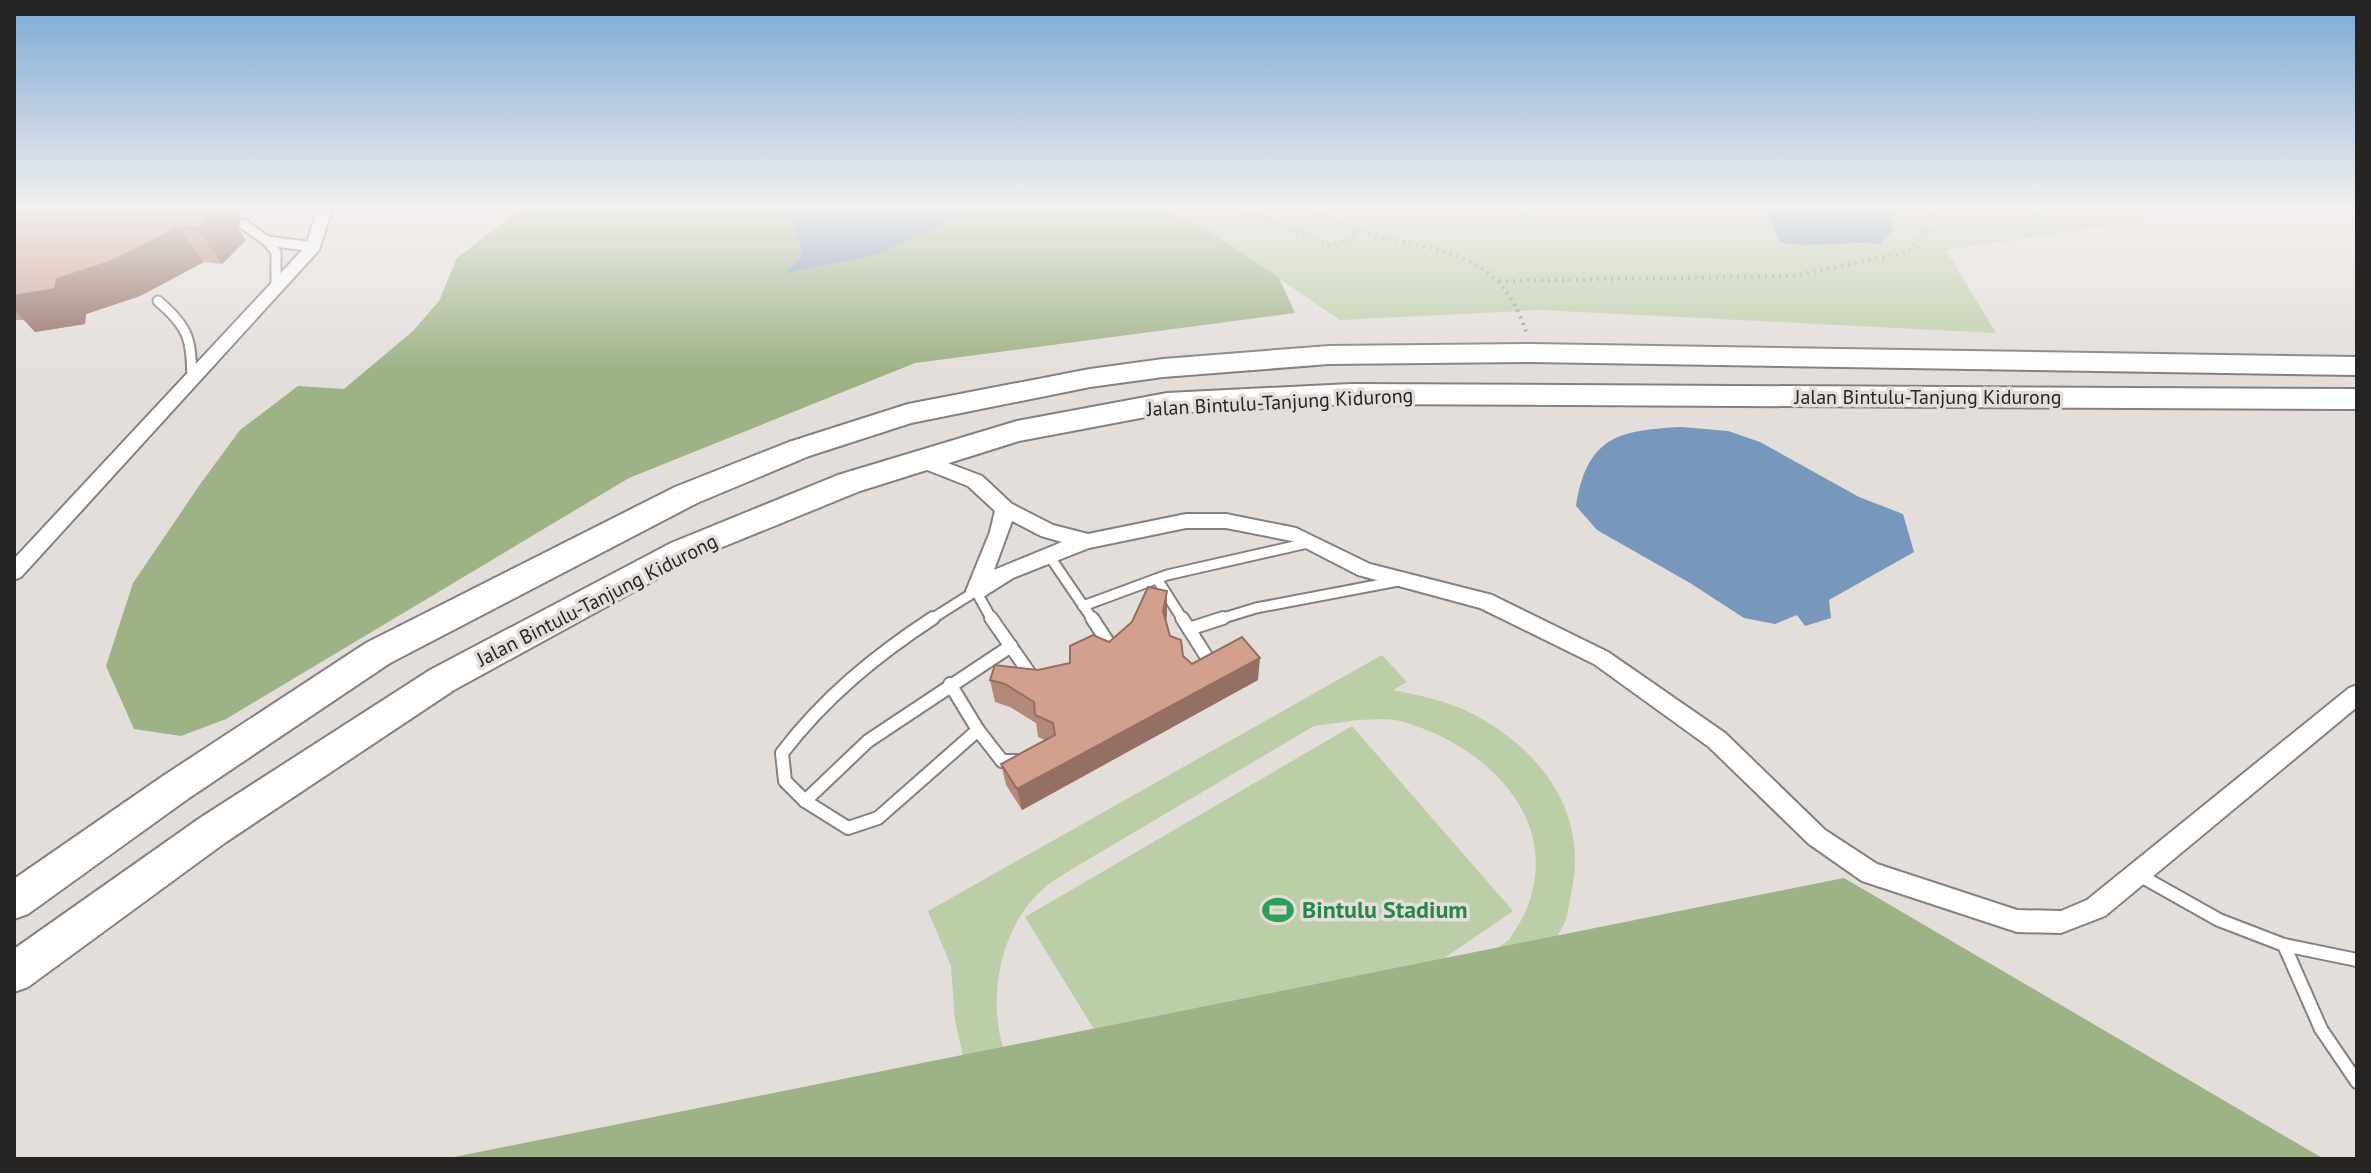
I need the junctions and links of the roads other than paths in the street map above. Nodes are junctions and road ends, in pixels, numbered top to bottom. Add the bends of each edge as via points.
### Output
1 (276, 261) edge
2 (300, 261) edge
3 (276, 286) junction
4 (158, 301) dead end
5 (192, 380) junction
6 (2352, 387) edge
7 (924, 461) junction
8 (1005, 509) junction
9 (1088, 541) junction
10 (1314, 542) junction
11 (1048, 554) junction
12 (14, 572) edge
13 (1157, 579) junction
14 (1398, 581) junction
15 (976, 591) junction
16 (1083, 606) junction
17 (1189, 629) junction
18 (1109, 644) edge
19 (1011, 646) junction
20 (1213, 667) edge
21 (1035, 681) edge
22 (950, 684) junction
23 (2357, 694) edge
24 (978, 730) junction
25 (1024, 759) edge
26 (805, 801) junction
27 (2139, 875) junction
28 (19, 896) edge
29 (2284, 945) junction
30 (2357, 960) edge
31 (14, 973) edge
32 (2357, 1082) edge

1 - 3 lane
2 - 3 street
3 - 5 street
4 - 5 lane via 190,331
5 - 12 street
6 - 7 main road, Jalan Bintulu-Tanjung Kidurong via 1351,394 1167,403 1017,431
6 - 28 main road, Jalan Bintulu-Tanjung Kidurong via 1531,353 1329,355 1090,378 908,414 799,449 673,501 378,653
7 - 8 street via 975,481
7 - 31 main road, Jalan Bintulu-Tanjung Kidurong via 849,483 682,551 442,680 213,830
8 - 9 street via 1048,531
8 - 15 street
9 - 10 street via 1186,521 1226,521
9 - 11 street
10 - 13 lane
10 - 14 street
11 - 15 street
11 - 16 lane
13 - 16 lane
13 - 17 lane
14 - 17 lane via 1256,608
14 - 27 street via 1485,601 1601,658 1717,740 1817,837 1870,873 2017,921 2061,922 2096,908
15 - 19 lane
15 - 26 lane via 926,621 801,727 782,753 785,781
16 - 18 lane
17 - 20 lane
19 - 21 lane
19 - 22 lane
22 - 24 lane
22 - 26 lane via 868,741
23 - 27 street
24 - 25 lane via 1002,761
24 - 26 lane via 865,824 848,828
27 - 29 lane via 2219,920
29 - 30 lane
29 - 32 lane via 2321,1029

